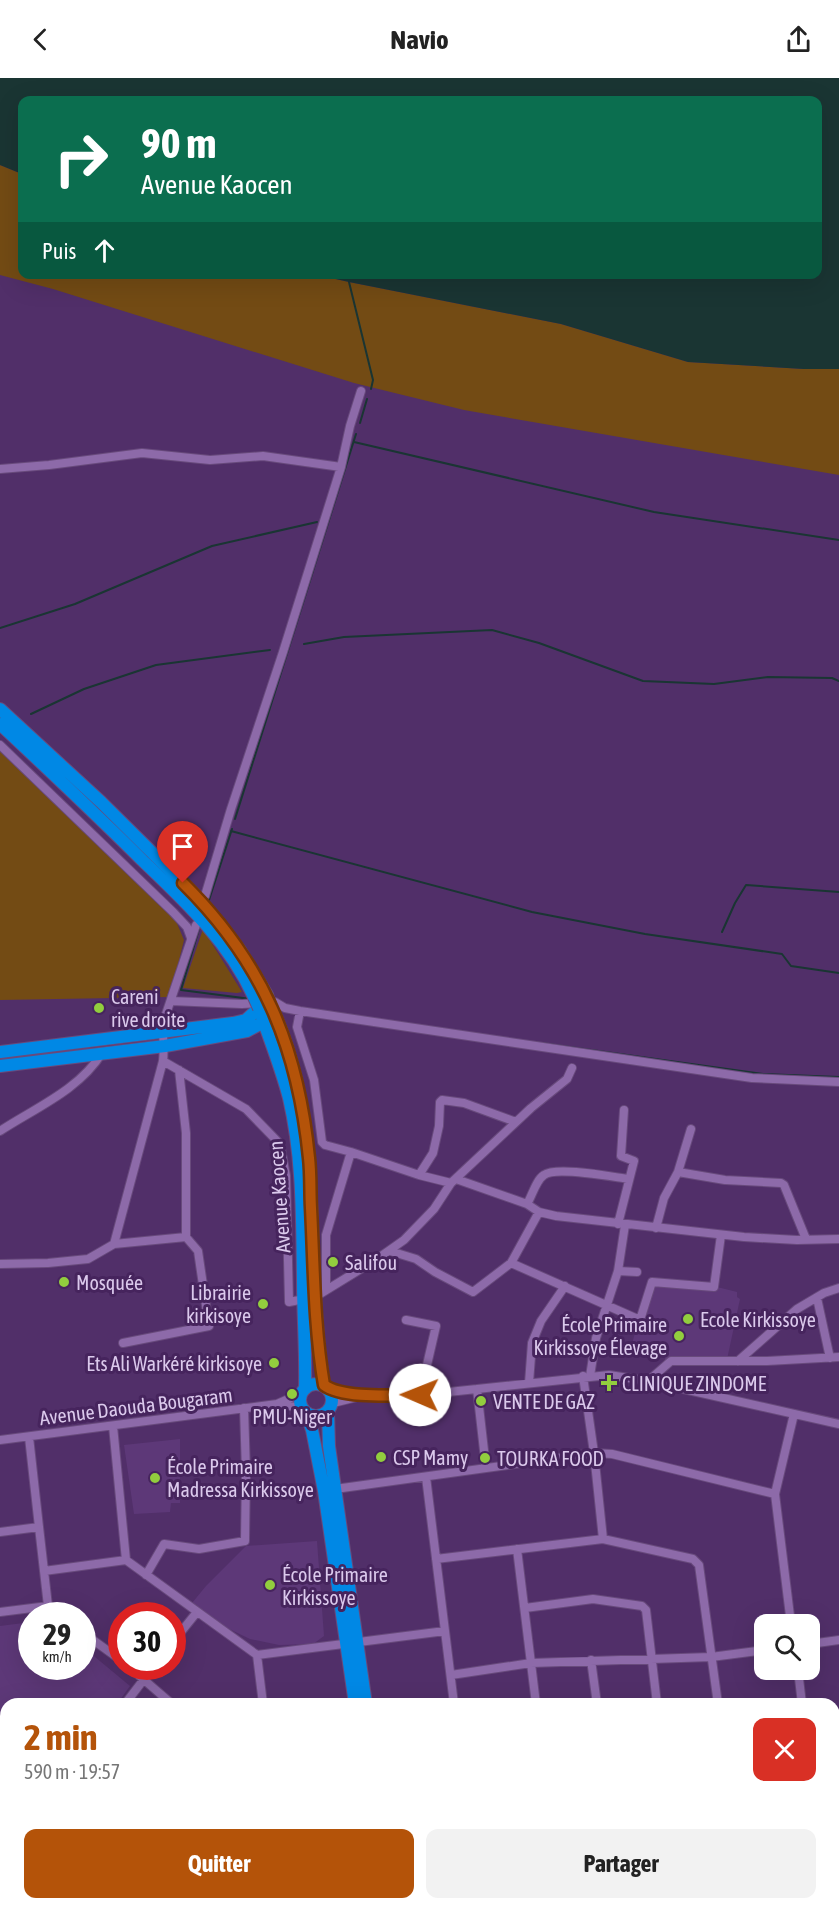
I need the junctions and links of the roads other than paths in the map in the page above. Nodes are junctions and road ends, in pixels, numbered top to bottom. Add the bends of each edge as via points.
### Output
1 (361, 391) dead end
2 (341, 467) junction
3 (0, 469) edge
4 (1, 716) edge
5 (0, 745) edge
6 (205, 896) dead end
7 (196, 925) dead end
8 (191, 938) junction
9 (171, 1001) junction
10 (263, 1003) junction
11 (300, 1011) junction
12 (264, 1022) junction
13 (247, 1031) junction
14 (163, 1032) junction
15 (53, 1046) junction
16 (165, 1046) junction
17 (272, 1046) junction
18 (6, 1052) edge
19 (102, 1053) junction
20 (55, 1059) junction
21 (163, 1061) junction
22 (14, 1064) junction
23 (0, 1066) edge
24 (572, 1068) dead end
25 (179, 1070) junction
26 (839, 1082) edge
27 (624, 1110) dead end
28 (516, 1122) junction
29 (691, 1129) dead end
30 (0, 1131) edge
31 (351, 1152) junction
32 (678, 1172) junction
33 (419, 1176) junction
34 (629, 1179) junction
35 (453, 1181) junction
36 (528, 1204) junction
37 (539, 1212) junction
38 (621, 1225) junction
39 (656, 1228) junction
40 (721, 1235) junction
41 (186, 1237) junction
42 (806, 1239) junction
43 (839, 1239) edge
44 (114, 1244) junction
45 (390, 1251) junction
46 (511, 1263) junction
47 (0, 1264) edge
48 (618, 1271) junction
49 (637, 1272) dead end
50 (565, 1286) junction
51 (839, 1288) edge
52 (315, 1296) junction
53 (817, 1298) junction
54 (607, 1306) junction
55 (406, 1320) dead end
56 (123, 1343) dead end
57 (839, 1357) edge
58 (830, 1358) junction
59 (738, 1360) junction
60 (587, 1376) junction
61 (648, 1381) junction
62 (529, 1383) junction
63 (477, 1389) junction
64 (303, 1391) junction
65 (366, 1395) junction
66 (420, 1395) junction
67 (329, 1398) junction
68 (277, 1404) junction
69 (244, 1408) junction
70 (304, 1411) junction
71 (794, 1414) junction
72 (839, 1424) edge
73 (112, 1426) junction
74 (29, 1437) junction
75 (0, 1440) edge
76 (594, 1454) junction
77 (486, 1468) junction
78 (426, 1477) junction
79 (335, 1490) junction
80 (775, 1494) junction
81 (39, 1527) junction
82 (0, 1532) edge
83 (603, 1539) junction
84 (517, 1549) junction
85 (436, 1559) junction
86 (126, 1560) junction
87 (44, 1571) junction
88 (146, 1575) junction
89 (48, 1602) edge
90 (525, 1608) junction
91 (18, 1610) edge
92 (0, 1612) edge
93 (197, 1612) junction
94 (791, 1614) edge
95 (186, 1626) edge
96 (445, 1631) junction
97 (839, 1640) edge
98 (352, 1643) junction
99 (820, 1643) edge
100 (754, 1651) edge
101 (257, 1655) junction
102 (711, 1657) junction
103 (652, 1658) junction
104 (591, 1660) junction
105 (531, 1663) junction
106 (451, 1675) junction
107 (144, 1680) edge
108 (146, 1680) edge
109 (799, 1680) edge
110 (130, 1698) edge
111 (166, 1698) edge
112 (262, 1698) edge
113 (355, 1698) edge
114 (365, 1698) edge
115 (453, 1698) edge
116 (535, 1698) edge
117 (596, 1698) edge
118 (656, 1698) edge
119 (717, 1698) edge
120 (801, 1698) edge

1 - 2 street
2 - 3 street via 263,456 210,460 142,453
2 - 6 street
4 - 10 highway via 197,913
5 - 8 street via 173,912
7 - 8 street
8 - 9 street
9 - 11 street via 275,1002
9 - 14 street
10 - 12 highway, Avenue Kaocen
10 - 14 highway via 244,1021
10 - 52 highway, Avenue Kaocen via 279,1022 291,1057 309,1158
11 - 26 street via 752,1078
11 - 31 street via 297,1027 314,1080 322,1142
12 - 13 highway
12 - 17 highway, Avenue Kaocen
13 - 16 highway
13 - 17 highway via 260,1035
14 - 15 highway
14 - 16 street
15 - 18 highway
15 - 20 highway
16 - 19 highway
16 - 21 street
17 - 52 highway, Avenue Kaocen via 289,1099 297,1143
18 - 22 highway
19 - 20 highway
19 - 30 street via 88,1072 70,1086
20 - 22 highway
21 - 25 street
21 - 44 street
22 - 23 highway
24 - 28 street via 567,1079
25 - 41 street via 186,1133
25 - 52 street via 246,1109 280,1144 286,1176 289,1302
27 - 34 street via 621,1156 633,1161
28 - 33 street via 464,1103 442,1100 433,1153
28 - 35 street
29 - 32 street
31 - 33 street
31 - 52 street via 326,1235
32 - 39 street via 664,1198
32 - 42 street via 781,1183
33 - 35 street
34 - 36 street via 548,1173 541,1177
34 - 38 street
35 - 36 street
35 - 45 street via 434,1209
36 - 37 street
37 - 38 street
37 - 46 street
38 - 39 street
38 - 48 street
39 - 40 street
40 - 42 street
40 - 54 street via 714,1287 652,1282 640,1320
41 - 44 street
41 - 56 street via 198,1251 209,1326
42 - 43 street
44 - 47 street via 88,1259
45 - 46 street via 416,1259 473,1292
45 - 52 street
46 - 50 street
48 - 49 street
48 - 54 street
50 - 54 street
50 - 62 street via 541,1321 532,1343
51 - 53 street
52 - 64 highway, Avenue Kaocen
52 - 67 highway, Avenue Kaocen via 319,1355
53 - 58 street
53 - 59 street via 795,1310
54 - 60 street
55 - 66 street via 436,1326
57 - 58 street
58 - 59 street
59 - 61 street via 671,1361
60 - 61 street
60 - 62 street
60 - 76 street
61 - 71 street
62 - 63 street
63 - 66 street
63 - 77 street
64 - 67 highway via 314,1384
64 - 68 street, Avenue Daouda Bougaram
64 - 70 highway via 300,1403
65 - 66 street
65 - 67 street
65 - 67 street
67 - 70 highway via 317,1417
67 - 79 highway, Avenue Kaocen via 329,1446
68 - 69 street, Avenue Daouda Bougaram
68 - 70 street, Avenue Daouda Bougaram
69 - 73 street, Avenue Daouda Bougaram
69 - 88 street via 245,1541 199,1549 164,1544
70 - 98 highway, Avenue Kaocen via 312,1430
71 - 72 street
71 - 80 street
73 - 74 street, Avenue Daouda Bougaram
73 - 86 street
74 - 75 street, Avenue Daouda Bougaram
74 - 81 street
76 - 77 street
76 - 80 street via 612,1454
76 - 83 street
77 - 78 street
78 - 79 street
78 - 85 street
79 - 98 highway, Avenue Kaocen
80 - 94 street
81 - 82 street
81 - 87 street
83 - 84 street
83 - 102 street via 697,1562
84 - 85 street
84 - 90 street
85 - 96 street
86 - 87 street
86 - 88 street
87 - 89 street
88 - 93 street
90 - 103 street via 593,1599 642,1606
90 - 105 street
91 - 92 street
93 - 95 street
93 - 101 street
96 - 98 street
96 - 106 street
97 - 99 street
98 - 101 street
98 - 113 highway, Avenue Kaocen
98 - 114 highway, Avenue Kaocen
100 - 102 street
101 - 112 street
102 - 103 street
102 - 119 street
103 - 104 street
103 - 118 street
104 - 105 street
104 - 117 street
105 - 106 street
105 - 116 street
106 - 115 street
107 - 110 street
108 - 111 street
109 - 120 street

